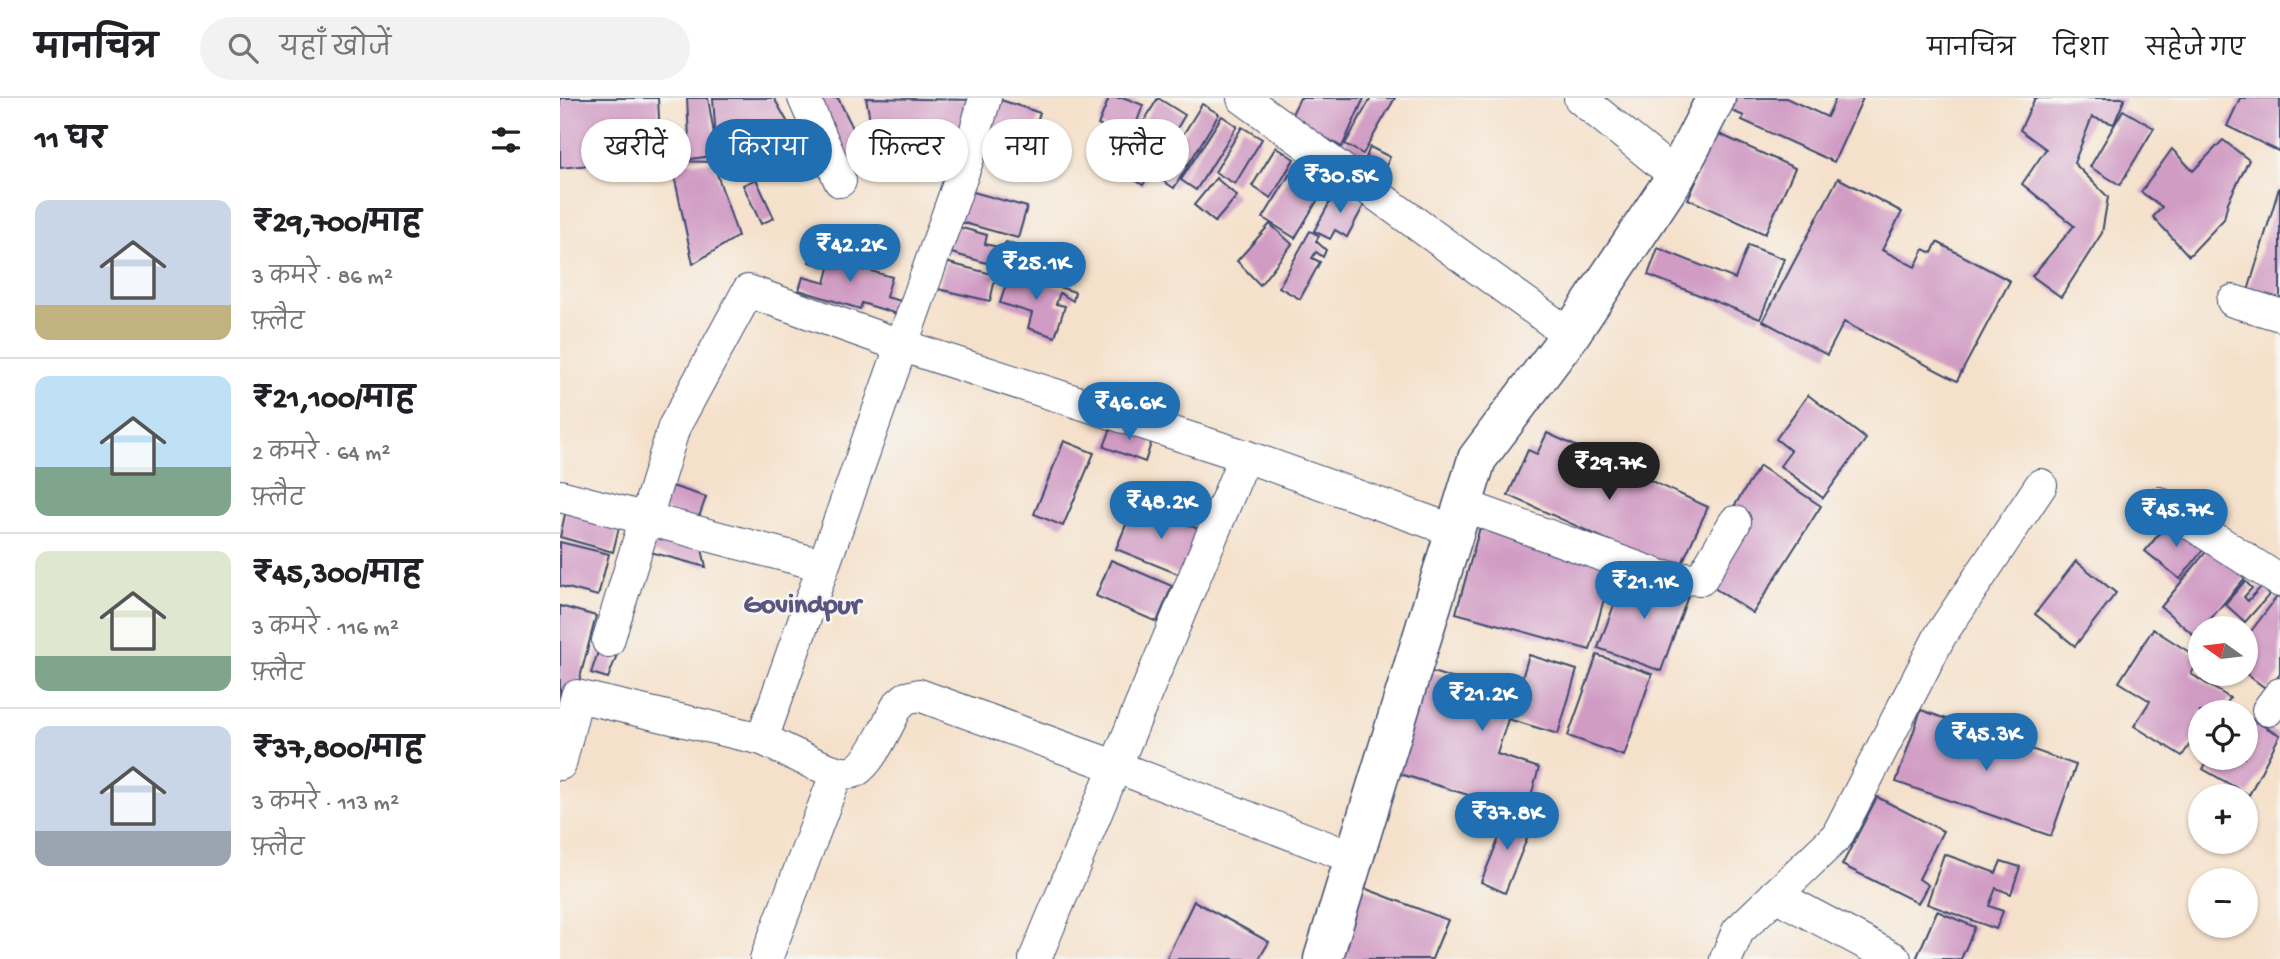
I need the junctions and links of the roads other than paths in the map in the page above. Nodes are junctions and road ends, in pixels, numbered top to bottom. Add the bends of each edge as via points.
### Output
1 (804, 98) edge
2 (985, 98) edge
3 (1243, 98) edge
4 (1580, 98) edge
5 (1716, 98) edge
6 (1676, 176) junction
7 (839, 181) dead end
8 (2233, 302) dead end
9 (2280, 315) edge
10 (1570, 335) junction
11 (901, 345) junction
12 (1245, 456) junction
13 (2041, 485) dead end
14 (560, 496) edge
15 (2159, 503) dead end
16 (646, 518) junction
17 (1459, 518) junction
18 (1735, 522) dead end
19 (822, 565) junction
20 (2280, 581) edge
21 (608, 641) dead end
22 (762, 739) junction
23 (560, 764) edge
24 (1114, 766) junction
25 (837, 772) junction
26 (1354, 858) junction
27 (1775, 895) junction
28 (766, 959) edge
29 (1035, 959) edge
30 (1323, 959) edge
31 (1726, 959) edge
32 (1895, 959) edge

1 - 7 street
2 - 11 street via 968,159
3 - 10 street
4 - 6 street
5 - 6 street
6 - 10 street
8 - 9 street
10 - 17 street via 1477,459
11 - 12 street
11 - 16 street via 748,291 674,427
11 - 19 street
12 - 17 street
12 - 24 street
13 - 27 street via 1940,636 1837,836
14 - 16 street
15 - 20 street
16 - 19 street
16 - 21 street
17 - 18 street via 1663,577 1701,579
17 - 26 street
19 - 22 street
22 - 23 street via 577,696
22 - 25 street
24 - 25 street via 919,695 898,705 864,765 852,773
24 - 26 street
24 - 29 street
25 - 28 street
26 - 30 street
27 - 31 street via 1738,931
27 - 32 street

